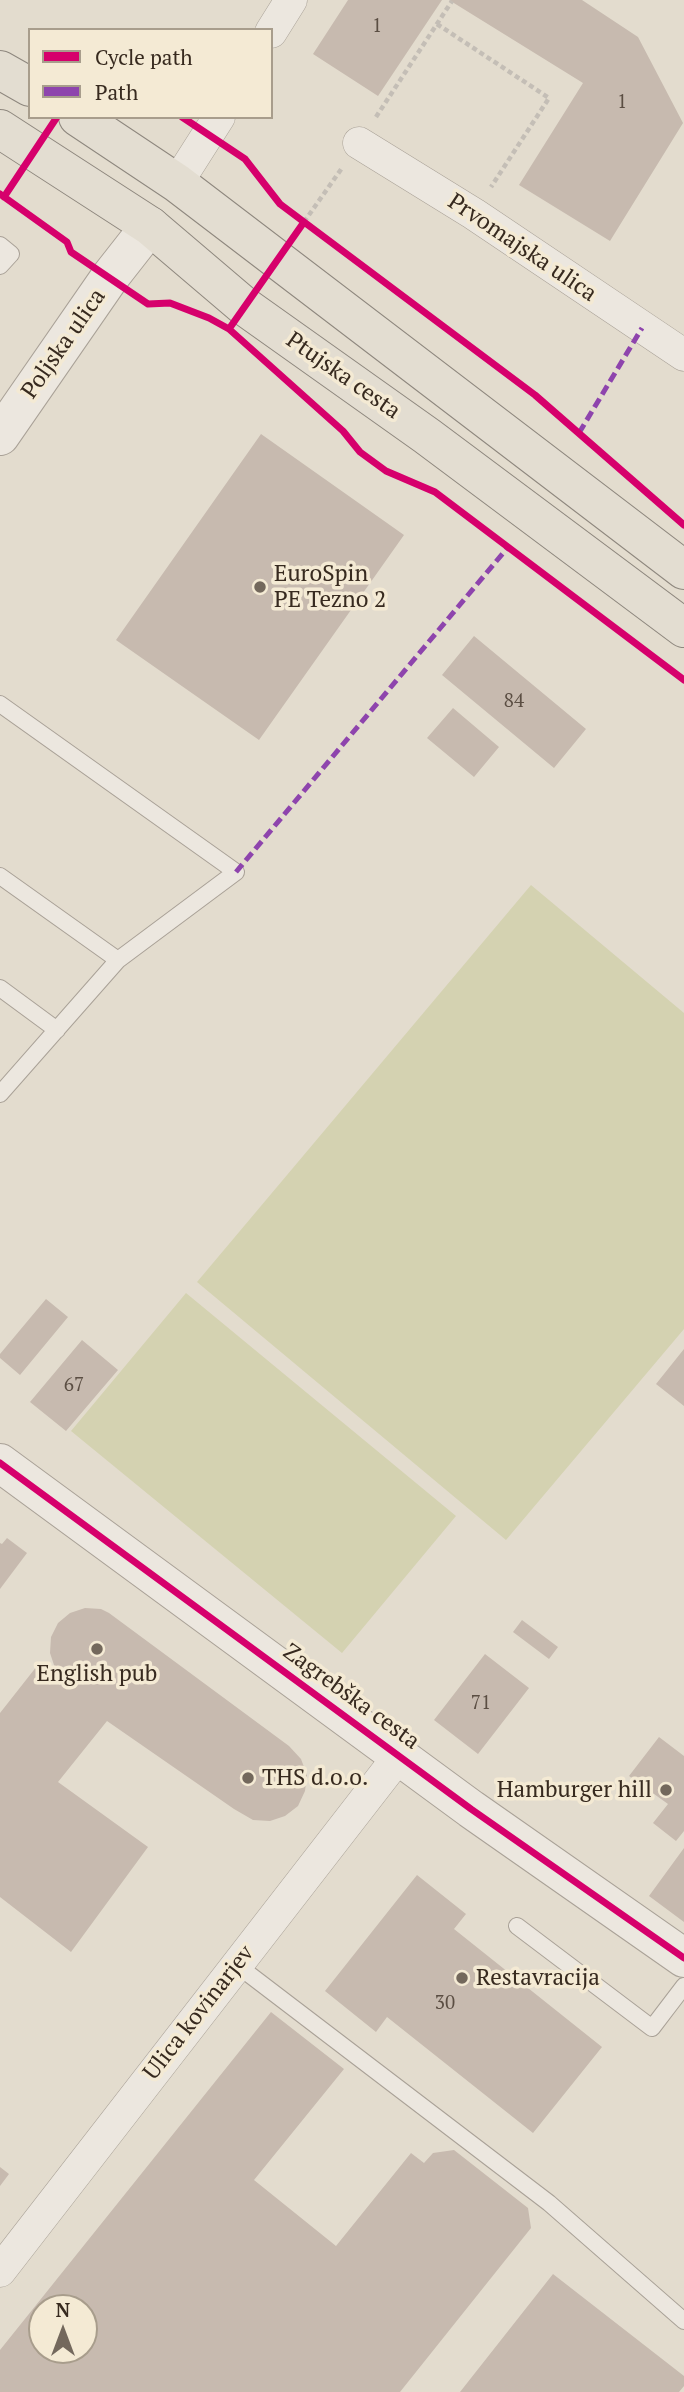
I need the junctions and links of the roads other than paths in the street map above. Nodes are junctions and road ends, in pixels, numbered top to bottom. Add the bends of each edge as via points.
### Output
1 (291, 0) edge
2 (273, 29) edge
3 (0, 70) edge
4 (28, 86) edge
5 (81, 119) edge
6 (218, 119) edge
7 (0, 129) edge
8 (359, 144) road end
9 (177, 183) junction
10 (150, 226) junction
11 (0, 245) edge
12 (0, 266) edge
13 (684, 355) edge
14 (0, 436) edge
15 (684, 570) edge
16 (684, 628) edge
17 (0, 704) edge
18 (0, 876) edge
19 (118, 960) junction
20 (0, 988) edge
21 (57, 1030) junction
22 (0, 1094) edge
23 (0, 1463) edge
24 (399, 1756) junction
25 (517, 1926) dead end
26 (684, 1958) edge
27 (237, 1965) junction
28 (684, 1986) edge
29 (0, 2271) edge
30 (684, 2321) edge

1 - 2 street
3 - 4 main road
5 - 9 main road
6 - 9 street
7 - 10 main road, Ptujska cesta
8 - 13 street, Prvomajska ulica via 474,214
9 - 10 main road, Poljska ulica
9 - 15 main road
10 - 14 street, Poljska ulica
10 - 16 main road, Ptujska cesta via 244,306
11 - 12 lane via 10,254
17 - 19 lane via 236,872
18 - 19 lane
19 - 21 lane
20 - 21 lane
21 - 22 lane
23 - 24 street, Zagrebška cesta
24 - 26 street, Zagrebška cesta
24 - 27 street, Ulica kovinarjev
25 - 28 lane via 652,2028
27 - 29 street, Ulica kovinarjev
27 - 30 lane via 549,2203

